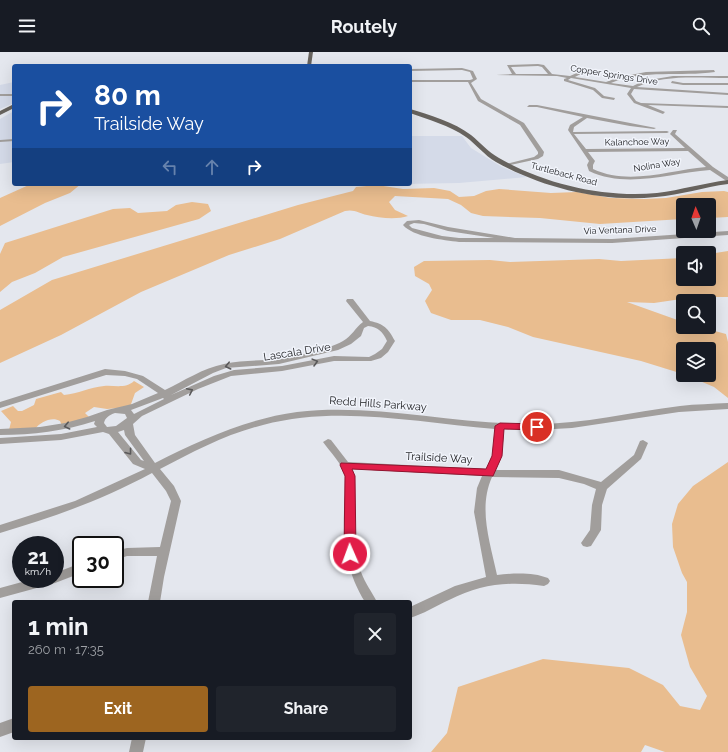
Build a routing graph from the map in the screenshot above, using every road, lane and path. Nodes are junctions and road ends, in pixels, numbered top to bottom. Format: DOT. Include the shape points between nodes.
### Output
graph roads {
  1 [pos="311,52"];
  2 [pos="309,64"];
  3 [pos="587,69"];
  4 [pos="412,70"];
  5 [pos="714,71"];
  6 [pos="651,72"];
  7 [pos="550,74"];
  8 [pos="498,75"];
  9 [pos="515,75"];
  10 [pos="572,77"];
  11 [pos="665,78"];
  12 [pos="728,78"];
  13 [pos="412,81"];
  14 [pos="469,81"];
  15 [pos="606,83"];
  16 [pos="728,84"];
  17 [pos="632,87"];
  18 [pos="728,94"];
  19 [pos="0,95"];
  20 [pos="12,95"];
  21 [pos="614,99"];
  22 [pos="639,104"];
  23 [pos="529,106"];
  24 [pos="12,107"];
  25 [pos="728,107"];
  26 [pos="412,112"];
  27 [pos="0,113"];
  28 [pos="663,113"];
  29 [pos="585,117"];
  30 [pos="654,128"];
  31 [pos="674,131"];
  32 [pos="667,132"];
  33 [pos="571,133"];
  34 [pos="12,140"];
  35 [pos="0,141"];
  36 [pos="690,149"];
  37 [pos="584,151"];
  38 [pos="508,165"];
  39 [pos="711,168"];
  40 [pos="728,181"];
  41 [pos="728,233"];
  42 [pos="512,239"];
  43 [pos="350,302"];
  44 [pos="367,323"];
  45 [pos="168,397"];
  46 [pos="0,405"];
  47 [pos="728,406"];
  48 [pos="120,410"];
  49 [pos="105,414"];
  50 [pos="129,423"];
  51 [pos="500,426"];
  52 [pos="108,429"];
  53 [pos="0,432"];
  54 [pos="0,441"];
  55 [pos="328,442"];
  56 [pos="643,443"];
  57 [pos="345,465"];
  58 [pos="153,468"];
  59 [pos="490,473"];
  60 [pos="602,487"];
  61 [pos="0,529"];
  62 [pos="587,543"];
  63 [pos="165,551"];
  64 [pos="124,553"];
  65 [pos="492,579"];
  66 [pos="544,581"];
  67 [pos="18,588"];
  68 [pos="0,593"];
  69 [pos="154,600"];
  70 [pos="370,600"];
  71 [pos="412,612"];
  72 [pos="12,726"];
  73 [pos="0,730"];
  74 [pos="139,740"];
  75 [pos="136,752"];
  1 -- 2 [label="main road"];
  3 -- 10 [label="street"];
  4 -- 14 [label="street" via="468,70 475,79"];
  5 -- 6 [label="street"];
  6 -- 11 [label="street"];
  6 -- 15 [label="street" via="626,76"];
  7 -- 9 [label="street, Copper Springs Drive"];
  7 -- 9 [label="street" via="543,66 508,66"];
  7 -- 10 [label="street, Copper Springs Drive"];
  8 -- 9 [label="street, Copper Springs Drive"];
  10 -- 15 [label="street, Copper Springs Drive"];
  10 -- 21 [label="street" via="565,80 594,89 603,97"];
  11 -- 12 [label="street"];
  11 -- 16 [label="street" via="683,84"];
  11 -- 17 [label="street" via="642,82"];
  13 -- 14 [label="street"];
  14 -- 38 [label="street" via="479,100 522,124 541,152 536,158"];
  15 -- 17 [label="street, Copper Springs Drive"];
  17 -- 18 [label="street, Copper Springs Drive"];
  17 -- 22 [label="street" via="628,94"];
  19 -- 20 [label="street"];
  22 -- 25 [label="street"];
  22 -- 28 [label="street"];
  23 -- 29 [label="street"];
  24 -- 27 [label="main road"];
  26 -- 38 [label="main road, Turtleback Road" via="464,133 496,160"];
  29 -- 30 [label="street"];
  29 -- 33 [label="street" via="572,126"];
  30 -- 31 [label="street" via="662,126"];
  30 -- 32 [label="street"];
  31 -- 32 [label="street"];
  31 -- 36 [label="street" via="672,134"];
  32 -- 33 [label="street"];
  33 -- 37 [label="street"];
  34 -- 35 [label="street"];
  36 -- 37 [label="street, Kalanchoe Way"];
  36 -- 39 [label="street"];
  37 -- 39 [label="street, Nolina Way" via="592,160 591,170 607,178 627,179"];
  38 -- 40 [label="main road, Turtleback Road" via="567,186 614,195 657,195"];
  39 -- 40 [label="street"];
  41 -- 42 [label="street, Via Ventana Drive" via="612,241"];
  42 -- 42 [label="street, Via Ventana Drive" via="446,228 426,221 417,220 406,225 410,229 441,238"];
  43 -- 44 [label="street, Lascala Drive"];
  44 -- 45 [label="street, Lascala Drive, one-way" via="348,342 335,348 279,361 226,366 210,371"];
  45 -- 44 [label="street, Lascala Drive, one-way" via="228,374 247,370 276,370 337,358 374,359 384,354 391,341 387,332 379,325"];
  45 -- 46 [label="street" via="141,376 105,372"];
  45 -- 48 [label="street, Lascala Drive"];
  45 -- 50 [label="street, Lascala Drive"];
  47 -- 51 [label="street, Redd Hills Parkway" via="681,409 594,422 537,427"];
  48 -- 49 [label="street, Lascala Drive"];
  48 -- 50 [label="street" via="128,412 132,418"];
  49 -- 52 [label="street" via="99,424"];
  49 -- 53 [label="street, one-way" via="62,428"];
  50 -- 52 [label="street, Lascala Drive" via="120,428"];
  50 -- 58 [label="street" via="130,435"];
  51 -- 58 [label="street, Redd Hills Parkway" via="369,413 318,412 262,422 198,445"];
  51 -- 59 [label="street" via="497,456"];
  52 -- 54 [label="street" via="61,437"];
  52 -- 58 [label="street, one-way" via="136,462"];
  55 -- 57 [label="street"];
  56 -- 60 [label="street" via="638,457"];
  57 -- 59 [label="street, Trailside Way"];
  57 -- 70 [label="street" via="350,476 350,554 360,587"];
  58 -- 61 [label="street, Redd Hills Parkway" via="90,499"];
  58 -- 63 [label="street" via="176,501"];
  59 -- 60 [label="street, Trailside Way" via="560,474"];
  59 -- 65 [label="street" via="482,488 478,512"];
  60 -- 62 [label="street" via="597,505 595,530"];
  63 -- 64 [label="street"];
  63 -- 69 [label="street"];
  65 -- 66 [label="street" via="521,577"];
  65 -- 71 [label="street" via="464,587"];
  67 -- 68 [label="street"];
  72 -- 73 [label="street"];
  74 -- 75 [label="street"];
}
